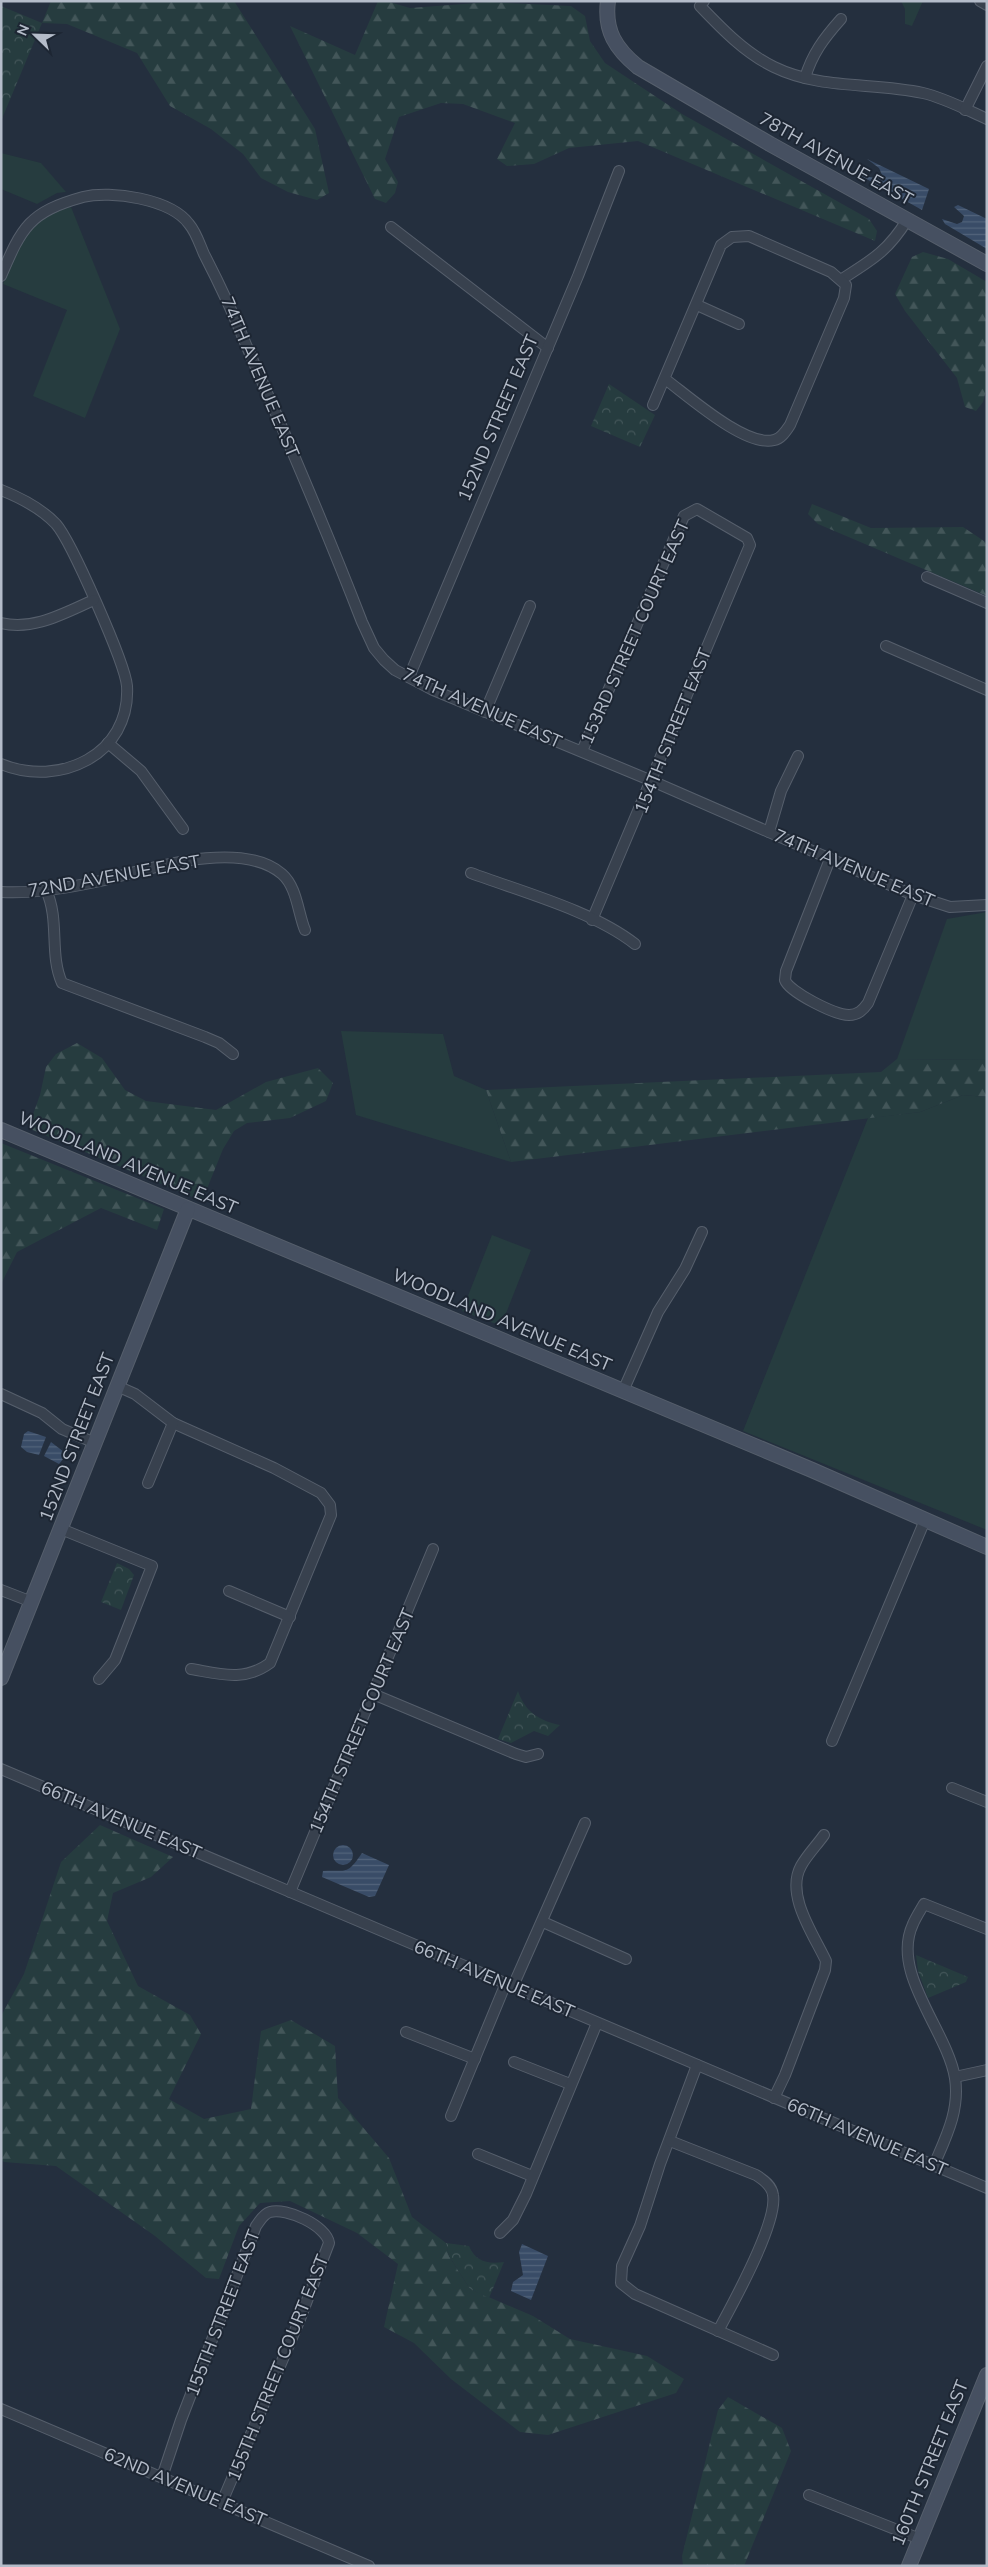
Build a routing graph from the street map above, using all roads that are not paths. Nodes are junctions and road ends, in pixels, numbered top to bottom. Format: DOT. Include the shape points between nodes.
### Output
graph roads {
  1 [pos="608,1"];
  2 [pos="980,1"];
  3 [pos="702,4"];
  4 [pos="987,4"];
  5 [pos="841,19"];
  6 [pos="987,66"];
  7 [pos="805,78"];
  8 [pos="965,110"];
  9 [pos="987,119"];
  10 [pos="619,171"];
  11 [pos="907,220"];
  12 [pos="391,227"];
  13 [pos="987,264"];
  14 [pos="1,276"];
  15 [pos="842,279"];
  16 [pos="697,305"];
  17 [pos="739,324"];
  18 [pos="548,348"];
  19 [pos="665,379"];
  20 [pos="653,405"];
  21 [pos="1,490"];
  22 [pos="750,542"];
  23 [pos="927,577"];
  24 [pos="94,600"];
  25 [pos="987,603"];
  26 [pos="530,606"];
  27 [pos="1,623"];
  28 [pos="886,646"];
  29 [pos="409,677"];
  30 [pos="987,690"];
  31 [pos="485,712"];
  32 [pos="108,743"];
  33 [pos="582,752"];
  34 [pos="798,756"];
  35 [pos="1,764"];
  36 [pos="652,781"];
  37 [pos="183,829"];
  38 [pos="769,832"];
  39 [pos="830,858"];
  40 [pos="471,873"];
  41 [pos="1,892"];
  42 [pos="47,893"];
  43 [pos="913,895"];
  44 [pos="987,905"];
  45 [pos="592,920"];
  46 [pos="305,930"];
  47 [pos="635,944"];
  48 [pos="232,1054"];
  49 [pos="1,1130"];
  50 [pos="188,1209"];
  51 [pos="702,1232"];
  52 [pos="117,1386"];
  53 [pos="623,1391"];
  54 [pos="1,1394"];
  55 [pos="173,1423"];
  56 [pos="95,1443"];
  57 [pos="148,1483"];
  58 [pos="925,1520"];
  59 [pos="61,1529"];
  60 [pos="987,1547"];
  61 [pos="433,1549"];
  62 [pos="1,1590"];
  63 [pos="229,1591"];
  64 [pos="32,1602"];
  65 [pos="290,1617"];
  66 [pos="191,1669"];
  67 [pos="1,1678"];
  68 [pos="98,1679"];
  69 [pos="373,1694"];
  70 [pos="832,1741"];
  71 [pos="538,1754"];
  72 [pos="1,1769"];
  73 [pos="952,1788"];
  74 [pos="987,1802"];
  75 [pos="585,1823"];
  76 [pos="824,1835"];
  77 [pos="290,1892"];
  78 [pos="543,1922"];
  79 [pos="987,1929"];
  80 [pos="626,1959"];
  81 [pos="509,1985"];
  82 [pos="597,2023"];
  83 [pos="406,2032"];
  84 [pos="474,2059"];
  85 [pos="514,2062"];
  86 [pos="698,2065"];
  87 [pos="987,2070"];
  88 [pos="955,2077"];
  89 [pos="570,2084"];
  90 [pos="774,2098"];
  91 [pos="451,2116"];
  92 [pos="670,2141"];
  93 [pos="478,2154"];
  94 [pos="934,2165"];
  95 [pos="532,2176"];
  96 [pos="987,2188"];
  97 [pos="326,2233"];
  98 [pos="500,2233"];
  99 [pos="718,2331"];
  100 [pos="774,2355"];
  101 [pos="987,2375"];
  102 [pos="1,2409"];
  103 [pos="162,2477"];
  104 [pos="809,2495"];
  105 [pos="222,2502"];
  106 [pos="920,2539"];
  107 [pos="369,2566"];
  108 [pos="909,2566"];
  1 -- 11 [label="street, 78TH AVENUE EAST" via="608,28 618,48 638,67"];
  2 -- 4 [label="street"];
  3 -- 7 [label="street" via="751,54 774,67"];
  5 -- 7 [label="street" via="821,43"];
  6 -- 8 [label="street"];
  7 -- 8 [label="street" via="824,83 922,93"];
  8 -- 9 [label="street"];
  10 -- 18 [label="street, 152ND STREET EAST"];
  11 -- 13 [label="street, 78TH AVENUE EAST"];
  11 -- 15 [label="street" via="882,254"];
  12 -- 18 [label="street"];
  14 -- 29 [label="street, 74TH AVENUE EAST" via="25,227 47,210 65,202 98,195 145,199 189,223 225,295 374,648 395,670"];
  15 -- 16 [label="street" via="749,236 732,238 721,245"];
  15 -- 19 [label="street" via="846,285 844,298 790,425 780,438 767,441 742,433"];
  16 -- 17 [label="street"];
  16 -- 19 [label="street"];
  18 -- 29 [label="street, 152ND STREET EAST"];
  19 -- 20 [label="street"];
  21 -- 24 [label="street" via="29,503 55,524 70,544"];
  22 -- 33 [label="street, 153RD STREET COURT EAST" via="697,509 681,521"];
  22 -- 36 [label="street, 154TH STREET EAST"];
  23 -- 25 [label="street"];
  24 -- 27 [label="street" via="34,624"];
  24 -- 32 [label="street" via="127,684 126,706"];
  26 -- 31 [label="street"];
  28 -- 30 [label="street"];
  29 -- 31 [label="street, 74TH AVENUE EAST"];
  31 -- 33 [label="street, 74TH AVENUE EAST"];
  32 -- 35 [label="street" via="68,770 27,773"];
  32 -- 37 [label="street" via="141,771"];
  33 -- 36 [label="street, 74TH AVENUE EAST"];
  34 -- 38 [label="street" via="781,791"];
  36 -- 38 [label="street, 74TH AVENUE EAST"];
  36 -- 45 [label="street, 154TH STREET EAST"];
  38 -- 39 [label="street, 74TH AVENUE EAST"];
  39 -- 43 [label="street, 74TH AVENUE EAST"];
  39 -- 43 [label="street" via="785,977 786,984 795,992 847,1016 857,1014 868,1003"];
  40 -- 45 [label="street"];
  41 -- 42 [label="street, 72ND AVENUE EAST"];
  42 -- 46 [label="street, 72ND AVENUE EAST" via="184,860 224,858 248,861 271,867 282,875 291,889"];
  42 -- 48 [label="street" via="54,913 56,966 62,984 205,1037"];
  43 -- 44 [label="street, 74TH AVENUE EAST" via="950,907"];
  45 -- 47 [label="street"];
  49 -- 50 [label="street, WOODLAND AVENUE EAST"];
  50 -- 52 [label="street, 152ND STREET EAST"];
  50 -- 53 [label="street, WOODLAND AVENUE EAST"];
  51 -- 53 [label="street" via="685,1269 658,1312"];
  52 -- 55 [label="street" via="135,1394"];
  52 -- 56 [label="street, 152ND STREET EAST"];
  53 -- 58 [label="street, WOODLAND AVENUE EAST"];
  54 -- 56 [label="street" via="42,1413 70,1434"];
  55 -- 57 [label="street"];
  55 -- 65 [label="street" via="274,1468 328,1499 331,1515"];
  56 -- 59 [label="street, 152ND STREET EAST"];
  58 -- 60 [label="street, WOODLAND AVENUE EAST"];
  58 -- 70 [label="street"];
  59 -- 64 [label="street, 152ND STREET EAST"];
  59 -- 68 [label="street" via="152,1566 115,1660"];
  61 -- 69 [label="street, 154TH STREET COURT EAST"];
  62 -- 64 [label="street"];
  63 -- 65 [label="street"];
  64 -- 67 [label="street, 152ND STREET EAST"];
  65 -- 66 [label="street" via="270,1663 262,1669 252,1674 237,1675"];
  69 -- 71 [label="street" via="516,1754 526,1757"];
  69 -- 77 [label="street, 154TH STREET COURT EAST"];
  72 -- 77 [label="street, 66TH AVENUE EAST"];
  73 -- 74 [label="street"];
  75 -- 78 [label="street"];
  76 -- 90 [label="street" via="800,1867 796,1892 826,1961 825,1970 786,2075"];
  77 -- 81 [label="street, 66TH AVENUE EAST"];
  78 -- 80 [label="street"];
  78 -- 81 [label="street"];
  79 -- 88 [label="street" via="924,1904 912,1925 908,1943 913,1980"];
  81 -- 82 [label="street, 66TH AVENUE EAST"];
  81 -- 84 [label="street"];
  82 -- 86 [label="street, 66TH AVENUE EAST"];
  82 -- 89 [label="street"];
  83 -- 84 [label="street"];
  84 -- 91 [label="street"];
  85 -- 89 [label="street"];
  86 -- 90 [label="street, 66TH AVENUE EAST"];
  86 -- 92 [label="street"];
  87 -- 88 [label="street"];
  88 -- 94 [label="street" via="953,2119"];
  89 -- 95 [label="street"];
  90 -- 94 [label="street, 66TH AVENUE EAST"];
  92 -- 99 [label="street" via="622,2266 621,2282 635,2294"];
  92 -- 99 [label="street" via="756,2175 768,2185 773,2195 771,2214 755,2259"];
  93 -- 95 [label="street"];
  94 -- 96 [label="street, 66TH AVENUE EAST"];
  95 -- 98 [label="street" via="513,2220"];
  97 -- 103 [label="street, 155TH STREET EAST" via="284,2212 267,2213 256,2226"];
  97 -- 105 [label="street, 155TH STREET COURT EAST" via="329,2243 322,2264"];
  99 -- 100 [label="street"];
  101 -- 106 [label="street, 160TH STREET EAST"];
  102 -- 103 [label="street, 62ND AVENUE EAST"];
  103 -- 105 [label="street, 62ND AVENUE EAST"];
  104 -- 106 [label="street"];
  105 -- 107 [label="street, 62ND AVENUE EAST"];
  106 -- 108 [label="street, 160TH STREET EAST"];
}
